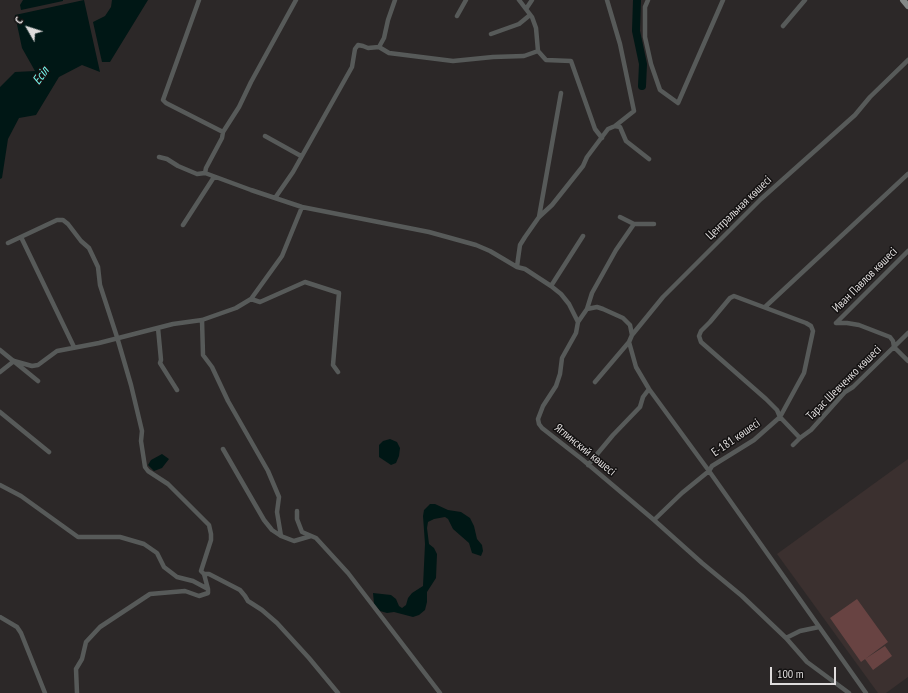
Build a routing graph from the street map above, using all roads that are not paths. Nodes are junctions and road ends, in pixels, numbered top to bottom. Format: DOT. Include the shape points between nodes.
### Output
graph roads {
  1 [pos="199,0"];
  2 [pos="296,0"];
  3 [pos="395,0"];
  4 [pos="466,0"];
  5 [pos="519,0"];
  6 [pos="532,0"];
  7 [pos="607,0"];
  8 [pos="648,0"];
  9 [pos="723,0"];
  10 [pos="805,0"];
  11 [pos="903,0"];
  12 [pos="908,6"];
  13 [pos="526,9"];
  14 [pos="530,15"];
  15 [pos="458,16"];
  16 [pos="783,26"];
  17 [pos="491,34"];
  18 [pos="379,47"];
  19 [pos="538,51"];
  20 [pos="908,60"];
  21 [pos="560,93"];
  22 [pos="615,126"];
  23 [pos="223,132"];
  24 [pos="265,136"];
  25 [pos="602,138"];
  26 [pos="301,156"];
  27 [pos="159,157"];
  28 [pos="649,159"];
  29 [pos="205,173"];
  30 [pos="908,174"];
  31 [pos="214,177"];
  32 [pos="275,198"];
  33 [pos="302,207"];
  34 [pos="539,217"];
  35 [pos="620,217"];
  36 [pos="634,224"];
  37 [pos="654,224"];
  38 [pos="183,225"];
  39 [pos="583,236"];
  40 [pos="21,237"];
  41 [pos="8,243"];
  42 [pos="908,251"];
  43 [pos="517,267"];
  44 [pos="551,286"];
  45 [pos="251,299"];
  46 [pos="765,307"];
  47 [pos="587,309"];
  48 [pos="202,320"];
  49 [pos="578,322"];
  50 [pos="158,328"];
  51 [pos="908,333"];
  52 [pos="632,335"];
  53 [pos="118,337"];
  54 [pos="630,342"];
  55 [pos="74,347"];
  56 [pos="894,347"];
  57 [pos="0,350"];
  58 [pos="14,361"];
  59 [pos="908,361"];
  60 [pos="0,372"];
  61 [pos="338,372"];
  62 [pos="38,381"];
  63 [pos="595,382"];
  64 [pos="649,389"];
  65 [pos="177,390"];
  66 [pos="0,412"];
  67 [pos="780,417"];
  68 [pos="800,438"];
  69 [pos="793,446"];
  70 [pos="223,449"];
  71 [pos="49,452"];
  72 [pos="588,465"];
  73 [pos="709,471"];
  74 [pos="0,485"];
  75 [pos="297,511"];
  76 [pos="654,520"];
  77 [pos="281,536"];
  78 [pos="311,536"];
  79 [pos="204,574"];
  80 [pos="208,589"];
  81 [pos="0,617"];
  82 [pos="819,627"];
  83 [pos="786,638"];
  84 [pos="45,693"];
  85 [pos="76,693"];
  86 [pos="338,693"];
  87 [pos="440,693"];
  88 [pos="849,693"];
  89 [pos="866,693"];
  1 -- 23 [label="street" via="163,100"];
  2 -- 23 [label="street"];
  3 -- 18 [label="street"];
  4 -- 15 [label="street"];
  5 -- 13 [label="street"];
  6 -- 13 [label="street"];
  7 -- 22 [label="street" via="620,44 634,110"];
  8 -- 9 [label="street" via="644,22 651,64 660,90 678,103"];
  10 -- 16 [label="street"];
  11 -- 12 [label="main road"];
  13 -- 14 [label="street"];
  14 -- 17 [label="street" via="519,24"];
  14 -- 19 [label="street" via="536,28"];
  18 -- 19 [label="street" via="389,53 453,61 493,56 524,56"];
  18 -- 26 [label="street" via="368,48 358,45 355,49 352,67"];
  19 -- 25 [label="street" via="546,60 571,61 595,129"];
  20 -- 52 [label="street, Центральная көшесі" via="855,115 761,199 668,292"];
  21 -- 34 [label="street"];
  22 -- 25 [label="street" via="608,129"];
  22 -- 28 [label="street" via="620,127 626,141"];
  23 -- 29 [label="street"];
  24 -- 26 [label="street"];
  25 -- 34 [label="street" via="586,157 575,177"];
  26 -- 32 [label="street"];
  27 -- 29 [label="street" via="197,174"];
  29 -- 31 [label="street"];
  30 -- 46 [label="street"];
  31 -- 32 [label="street"];
  31 -- 38 [label="street"];
  32 -- 33 [label="street"];
  33 -- 43 [label="street" via="429,232 476,245"];
  33 -- 45 [label="street" via="282,256"];
  34 -- 43 [label="street" via="520,245"];
  35 -- 36 [label="street"];
  36 -- 37 [label="street"];
  36 -- 47 [label="street" via="592,293"];
  39 -- 44 [label="street"];
  40 -- 41 [label="street"];
  40 -- 53 [label="street" via="57,220 64,220 68,224 74,234 89,248 98,267 100,285"];
  40 -- 55 [label="street"];
  42 -- 56 [label="street, Иван Павлов көшесі" via="836,323 859,325 890,337"];
  43 -- 44 [label="street" via="525,269"];
  44 -- 49 [label="street" via="569,304"];
  45 -- 48 [label="street" via="236,308"];
  45 -- 61 [label="street" via="260,302 306,282 340,292 333,365"];
  46 -- 67 [label="street, Е-181 көшесі" via="806,323 812,326 813,331 804,373"];
  46 -- 67 [label="street" via="734,296 699,336 701,342 777,410"];
  47 -- 49 [label="street"];
  47 -- 52 [label="street" via="603,308 623,318 630,325"];
  48 -- 50 [label="street"];
  48 -- 77 [label="street" via="203,355 268,471 279,497 277,512"];
  49 -- 72 [label="street, Яглинский көшесі" via="576,333 562,358 556,386 542,406 538,419 542,428"];
  50 -- 53 [label="street"];
  50 -- 65 [label="street" via="160,363"];
  51 -- 56 [label="street, Тарас Шевченко көшесі"];
  52 -- 54 [label="street, Центральная көшесі"];
  53 -- 55 [label="street"];
  53 -- 79 [label="street" via="142,431 145,466 148,471 168,484 209,525 211,540 201,571"];
  54 -- 63 [label="street, Центральная көшесі"];
  54 -- 64 [label="street" via="636,367"];
  55 -- 58 [label="street" via="57,351 32,366"];
  56 -- 59 [label="street"];
  56 -- 68 [label="street, Тарас Шевченко көшесі"];
  57 -- 58 [label="street"];
  58 -- 60 [label="street"];
  58 -- 62 [label="street"];
  64 -- 72 [label="street" via="640,407"];
  64 -- 73 [label="street"];
  66 -- 71 [label="street"];
  67 -- 68 [label="street"];
  67 -- 73 [label="street, Е-181 көшесі" via="754,440 722,459"];
  68 -- 69 [label="street, Тарас Шевченко көшесі"];
  70 -- 77 [label="street" via="264,520"];
  72 -- 76 [label="street, Яглинский көшесі"];
  73 -- 76 [label="street, Е-181 көшесі"];
  73 -- 82 [label="street"];
  74 -- 80 [label="street" via="22,496 78,537 120,537 144,544 157,553 164,566 177,577 193,581"];
  75 -- 78 [label="street" via="302,532"];
  76 -- 83 [label="street, Яглинский көшесі"];
  77 -- 78 [label="street" via="294,541"];
  78 -- 87 [label="street" via="316,538 348,573"];
  79 -- 80 [label="street"];
  79 -- 86 [label="street" via="209,574 240,590 248,601 277,623"];
  80 -- 85 [label="street" via="208,592 199,596 185,591 150,594 100,627 86,642 82,659 76,669"];
  81 -- 84 [label="street" via="17,627 21,633"];
  82 -- 83 [label="street" via="800,631"];
  82 -- 89 [label="street"];
  83 -- 88 [label="street, Яглинский көшесі" via="807,662"];
}
